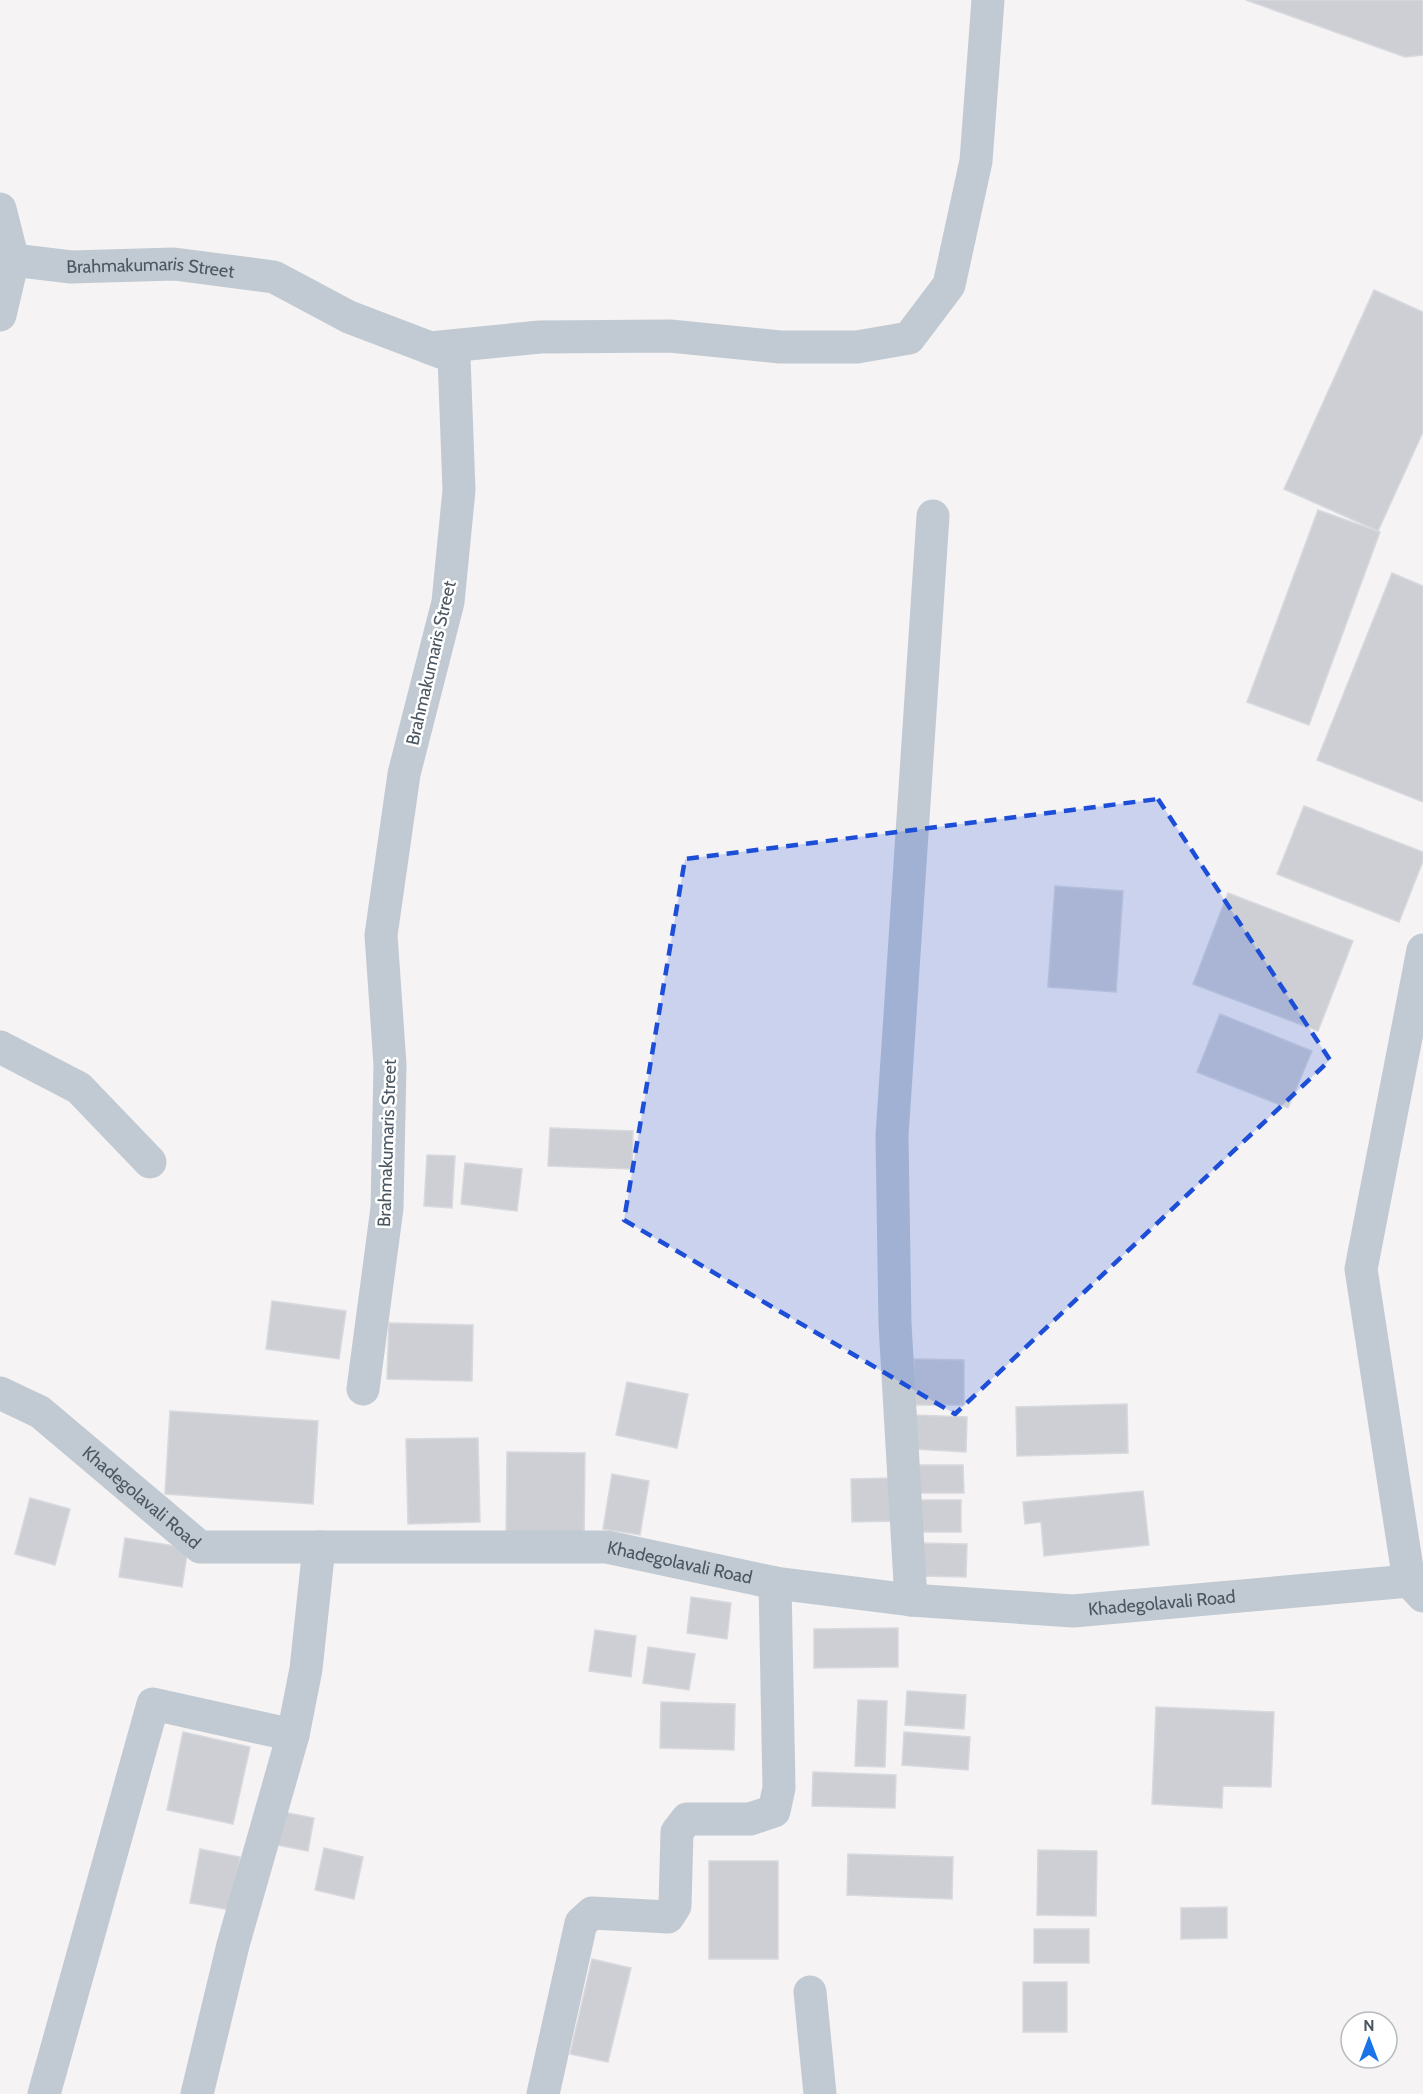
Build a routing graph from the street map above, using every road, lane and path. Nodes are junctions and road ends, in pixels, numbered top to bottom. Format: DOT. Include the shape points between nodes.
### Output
graph roads {
  1 [pos="988,0"];
  2 [pos="0,209"];
  3 [pos="13,260"];
  4 [pos="0,315"];
  5 [pos="430,348"];
  6 [pos="933,516"];
  7 [pos="1423,950"];
  8 [pos="0,1047"];
  9 [pos="150,1162"];
  10 [pos="363,1389"];
  11 [pos="0,1393"];
  12 [pos="319,1547"];
  13 [pos="775,1583"];
  14 [pos="1416,1589"];
  15 [pos="911,1600"];
  16 [pos="292,1735"];
  17 [pos="810,1992"];
  18 [pos="44,2094"];
  19 [pos="197,2094"];
  20 [pos="543,2094"];
  21 [pos="820,2094"];
  1 -- 5 [label="street" via="975,161 949,285 909,338 857,347 780,347 670,336 540,338"];
  2 -- 3 [label="street"];
  3 -- 4 [label="street"];
  3 -- 5 [label="street, Brahmakumaris Street" via="71,267 174,264 274,277 349,317"];
  5 -- 10 [label="street, Brahmakumaris Street" via="454,357 459,490 448,602 405,774 381,934 390,1065 387,1209"];
  6 -- 15 [label="street" via="892,1136 895,1324"];
  7 -- 14 [label="street" via="1361,1269"];
  8 -- 9 [label="street" via="78,1088"];
  11 -- 12 [label="street, Khadegolavali Road" via="40,1412 200,1547"];
  12 -- 13 [label="street, Khadegolavali Road" via="607,1547"];
  12 -- 16 [label="street" via="306,1669"];
  13 -- 15 [label="street, Khadegolavali Road"];
  13 -- 20 [label="street" via="779,1788 774,1811 750,1819 687,1819 677,1833 675,1906 668,1917 592,1913 581,1923"];
  14 -- 15 [label="street, Khadegolavali Road" via="1073,1611"];
  16 -- 18 [label="street" via="153,1704"];
  16 -- 19 [label="street" via="233,1945"];
  17 -- 21 [label="street"];
}
